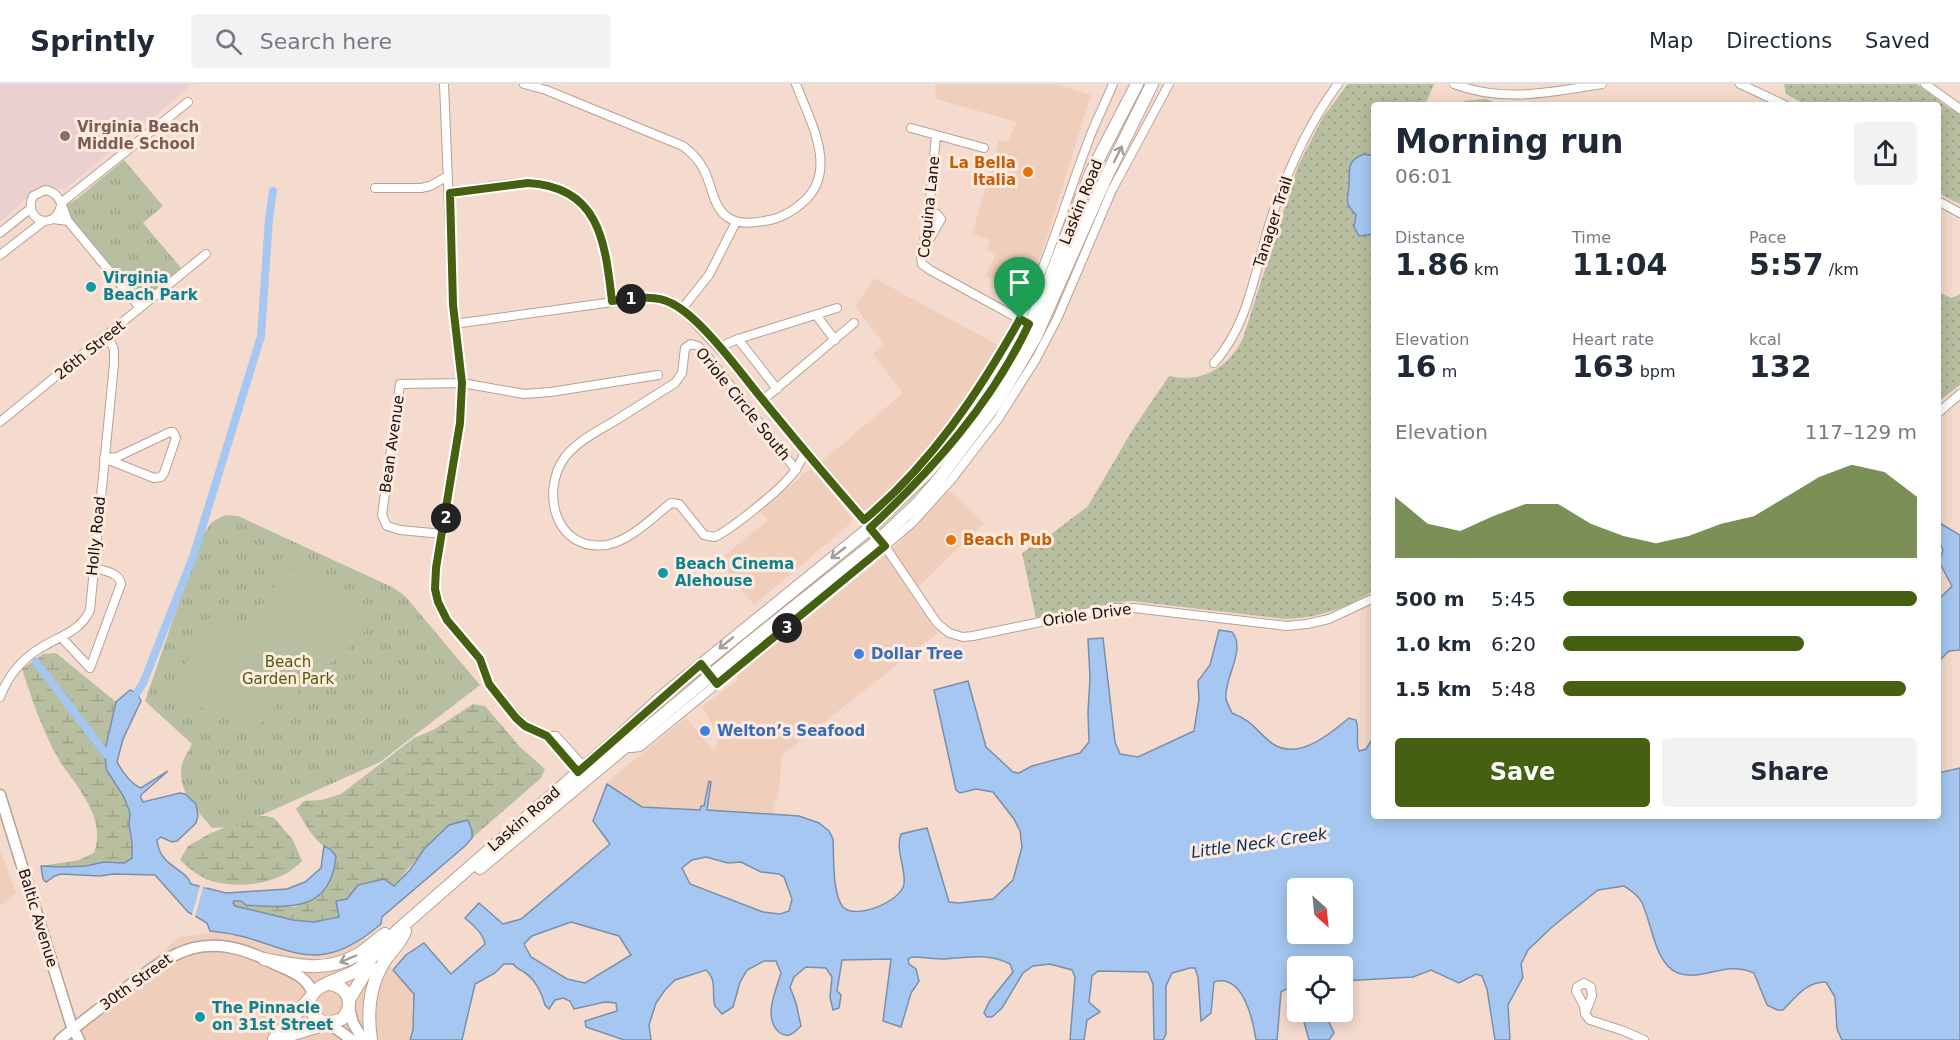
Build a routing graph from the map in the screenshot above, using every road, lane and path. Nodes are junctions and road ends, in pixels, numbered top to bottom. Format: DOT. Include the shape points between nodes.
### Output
graph roads {
  1 [pos="444,84"];
  2 [pos="524,84"];
  3 [pos="796,84"];
  4 [pos="1113,84"];
  5 [pos="1152,84"];
  6 [pos="1169,84"];
  7 [pos="1338,84"];
  8 [pos="1454,84"];
  9 [pos="1602,84"];
  10 [pos="1740,84"];
  11 [pos="1925,84"];
  12 [pos="1135,85"];
  13 [pos="188,102"];
  14 [pos="1779,102"];
  15 [pos="1960,109"];
  16 [pos="911,128"];
  17 [pos="1092,132"];
  18 [pos="936,135"];
  19 [pos="1108,137"];
  20 [pos="984,148"];
  21 [pos="448,176"];
  22 [pos="375,188"];
  23 [pos="78,192"];
  24 [pos="55,193"];
  25 [pos="450,193"];
  26 [pos="1941,203"];
  27 [pos="61,204"];
  28 [pos="31,208"];
  29 [pos="929,213"];
  30 [pos="1960,213"];
  31 [pos="53,219"];
  32 [pos="44,221"];
  33 [pos="68,221"];
  34 [pos="736,222"];
  35 [pos="0,233"];
  36 [pos="206,254"];
  37 [pos="921,254"];
  38 [pos="0,255"];
  39 [pos="612,301"];
  40 [pos="140,308"];
  41 [pos="837,308"];
  42 [pos="682,309"];
  43 [pos="816,315"];
  44 [pos="855,323"];
  45 [pos="454,324"];
  46 [pos="1034,329"];
  47 [pos="108,335"];
  48 [pos="738,339"];
  49 [pos="835,340"];
  50 [pos="719,347"];
  51 [pos="1214,363"];
  52 [pos="658,375"];
  53 [pos="462,383"];
  54 [pos="777,389"];
  55 [pos="1960,394"];
  56 [pos="763,400"];
  57 [pos="1941,410"];
  58 [pos="0,422"];
  59 [pos="805,451"];
  60 [pos="104,458"];
  61 [pos="796,470"];
  62 [pos="867,524"];
  63 [pos="443,534"];
  64 [pos="882,543"];
  65 [pos="93,568"];
  66 [pos="1371,600"];
  67 [pos="61,637"];
  68 [pos="701,664"];
  69 [pos="714,680"];
  70 [pos="0,697"];
  71 [pos="581,770"];
  72 [pos="0,795"];
  73 [pos="402,931"];
  74 [pos="264,959"];
  75 [pos="330,984"];
  76 [pos="312,995"];
  77 [pos="349,1004"];
  78 [pos="1585,1014"];
  79 [pos="329,1024"];
  80 [pos="73,1029"];
  81 [pos="60,1040"];
  82 [pos="79,1040"];
  83 [pos="273,1040"];
  84 [pos="352,1040"];
  85 [pos="363,1040"];
  86 [pos="371,1040"];
  87 [pos="1644,1040"];
  1 -- 21 [label="street"];
  2 -- 34 [label="street" via="556,93 682,146 705,170 719,208"];
  3 -- 34 [label="street" via="820,153 817,186 809,198 777,218"];
  4 -- 17 [label="street, Laskin Road"];
  46 -- 5 [label="main road, Laskin Road, one-way"];
  6 -- 46 [label="street, Laskin Road"];
  7 -- 51 [label="street, Tanager Trail" via="1294,160 1271,220 1241,321"];
  8 -- 9 [label="street" via="1508,95"];
  10 -- 14 [label="street"];
  11 -- 15 [label="street"];
  12 -- 19 [label="main road, Laskin Road"];
  13 -- 23 [label="street"];
  16 -- 18 [label="street"];
  17 -- 19 [label="street"];
  17 -- 46 [label="street, Laskin Road" via="1066,207"];
  18 -- 20 [label="street"];
  18 -- 29 [label="street, Coquina Lane"];
  19 -- 46 [label="main road, Laskin Road" via="1043,296"];
  21 -- 22 [label="street" via="421,188"];
  21 -- 25 [label="street"];
  23 -- 24 [label="street" via="63,196"];
  23 -- 27 [label="street"];
  24 -- 27 [label="street"];
  24 -- 28 [label="street" via="38,192"];
  25 -- 39 [label="street" via="528,183 561,188 579,202 599,228"];
  25 -- 45 [label="street"];
  26 -- 30 [label="street"];
  27 -- 31 [label="street"];
  27 -- 33 [label="street"];
  28 -- 32 [label="street" via="34,216"];
  28 -- 35 [label="street"];
  29 -- 37 [label="street, Coquina Lane"];
  29 -- 37 [label="street" via="941,219"];
  31 -- 32 [label="street"];
  31 -- 33 [label="street"];
  32 -- 38 [label="street"];
  33 -- 40 [label="street"];
  34 -- 42 [label="street" via="710,275"];
  36 -- 40 [label="street, 26th Street"];
  37 -- 46 [label="street, Coquina Lane" via="925,268"];
  39 -- 42 [label="street" via="650,297"];
  39 -- 45 [label="street"];
  40 -- 47 [label="street, 26th Street"];
  41 -- 43 [label="street"];
  42 -- 50 [label="street, Oriole Drive"];
  43 -- 48 [label="street"];
  43 -- 49 [label="street"];
  44 -- 49 [label="street"];
  45 -- 53 [label="street"];
  46 -- 62 [label="main road, Laskin Road" via="971,421 928,472"];
  46 -- 64 [label="main road, Laskin Road" via="998,400 965,447"];
  47 -- 58 [label="street, 26th Street"];
  47 -- 60 [label="street, Holly Road" via="114,364"];
  48 -- 50 [label="street"];
  48 -- 54 [label="street"];
  49 -- 54 [label="street"];
  50 -- 56 [label="street, Oriole Drive"];
  52 -- 53 [label="street, Bean Avenue" via="524,394"];
  53 -- 63 [label="street" via="460,423"];
  53 -- 63 [label="street, Bean Avenue" via="400,384 382,515 387,526"];
  54 -- 56 [label="street"];
  55 -- 57 [label="street"];
  56 -- 59 [label="street, Oriole Drive"];
  59 -- 61 [label="street, Oriole Circle South"];
  59 -- 62 [label="street, Oriole Drive"];
  60 -- 60 [label="street" via="157,478 164,473 176,435 170,432 117,457"];
  60 -- 65 [label="street, Holly Road"];
  61 -- 61 [label="street, Oriole Circle South" via="704,352 691,344 685,348 682,373 675,383 585,439 567,456 554,484 555,509 567,533 588,544 605,545 622,539 675,502 705,535 714,537"];
  62 -- 64 [label="street, Oriole Drive"];
  62 -- 68 [label="main road, Laskin Road, one-way"];
  63 -- 71 [label="street" via="435,589 442,611 480,659 489,684 516,718 547,736"];
  64 -- 66 [label="street, Oriole Drive" via="936,623 963,637 1113,608 1271,625 1307,624 1329,620"];
  64 -- 69 [label="main road, Laskin Road"];
  65 -- 67 [label="street, Holly Road" via="87,617"];
  65 -- 67 [label="street" via="116,575 121,585 90,668"];
  67 -- 70 [label="street, Holly Road" via="18,666"];
  68 -- 69 [label="main road"];
  68 -- 71 [label="main road, Laskin Road"];
  69 -- 73 [label="main road, Laskin Road" via="626,746"];
  71 -- 73 [label="main road, Laskin Road"];
  72 -- 80 [label="street, Baltic Avenue"];
  73 -- 74 [label="main road, one-way" via="384,935 335,964 300,967"];
  73 -- 75 [label="main road, Laskin Road" via="360,968"];
  73 -- 77 [label="main road, Laskin Road" via="370,964"];
  73 -- 86 [label="main road" via="402,941 384,963 373,988"];
  74 -- 76 [label="street, 30th Street" via="304,978"];
  74 -- 80 [label="street, 30th Street" via="216,945 175,953"];
  75 -- 76 [label="main road"];
  75 -- 77 [label="main road" via="342,988"];
  76 -- 79 [label="main road" via="313,1014"];
  76 -- 83 [label="main road"];
  77 -- 79 [label="main road" via="342,1019"];
  77 -- 85 [label="street" via="353,1023"];
  78 -- 87 [label="street" via="1590,1020"];
  79 -- 83 [label="main road"];
  79 -- 84 [label="street"];
  80 -- 81 [label="street, 30th Street"];
  80 -- 82 [label="street, Baltic Avenue"];
}
